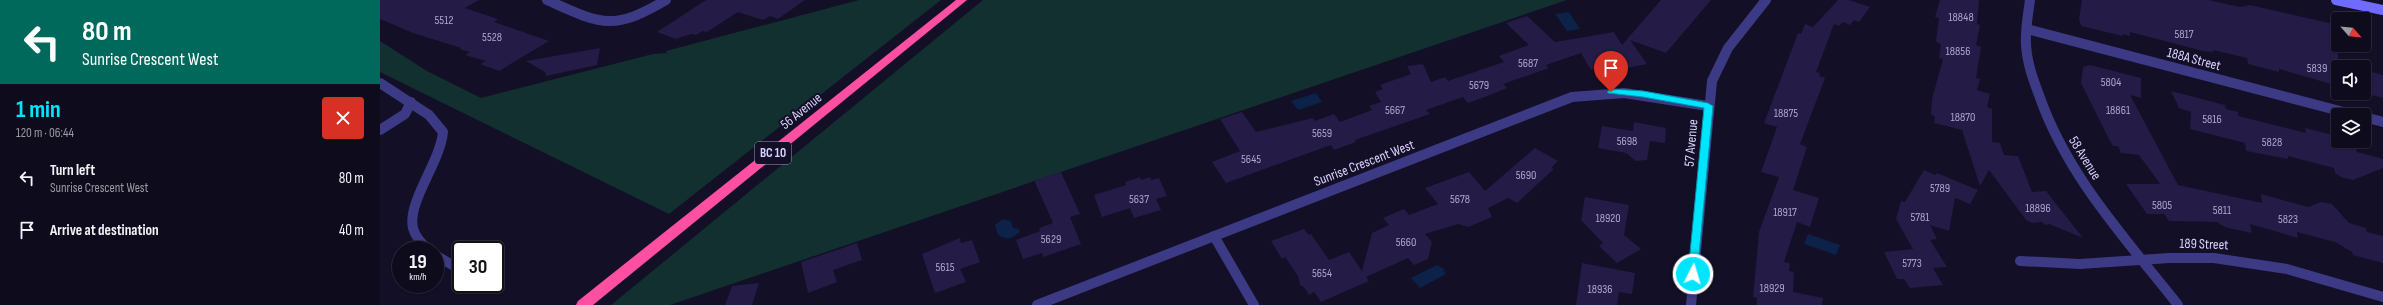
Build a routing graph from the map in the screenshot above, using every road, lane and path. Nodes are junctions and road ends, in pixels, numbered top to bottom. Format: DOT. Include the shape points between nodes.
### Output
graph roads {
  1 [pos="547,0"];
  2 [pos="666,0"];
  3 [pos="962,0"];
  4 [pos="1766,0"];
  5 [pos="2030,0"];
  6 [pos="2336,0"];
  7 [pos="2383,10"];
  8 [pos="2026,29"];
  9 [pos="380,84"];
  10 [pos="411,102"];
  11 [pos="1708,106"];
  12 [pos="2331,109"];
  13 [pos="2371,119"];
  14 [pos="2383,122"];
  15 [pos="380,130"];
  16 [pos="1214,236"];
  17 [pos="418,241"];
  18 [pos="2140,260"];
  19 [pos="2020,261"];
  20 [pos="2383,297"];
  21 [pos="584,305"];
  22 [pos="1038,305"];
  23 [pos="1254,305"];
  24 [pos="1691,305"];
  25 [pos="2178,305"];
  1 -- 2 [label="street" via="597,22 608,24 621,23 645,13"];
  3 -- 21 [label="highway, 56 Avenue / BC 10"];
  4 -- 11 [label="street, 57 Avenue" via="1721,56 1712,81"];
  5 -- 8 [label="street, 58 Avenue"];
  6 -- 7 [label="street"];
  8 -- 12 [label="street, 188A Street"];
  8 -- 18 [label="street, 58 Avenue" via="2029,64 2049,124 2068,160"];
  9 -- 10 [label="street"];
  10 -- 15 [label="street" via="405,114"];
  10 -- 17 [label="street" via="429,115 443,132 441,148 411,210 410,226"];
  11 -- 16 [label="street, Sunrise Crescent West" via="1627,92 1591,93 1572,97"];
  11 -- 24 [label="street, 57 Avenue"];
  13 -- 14 [label="street"];
  16 -- 22 [label="street, Sunrise Crescent West"];
  16 -- 23 [label="street"];
  18 -- 19 [label="street, 189 Street" via="2080,264"];
  18 -- 20 [label="street, 189 Street" via="2214,258 2268,265"];
  18 -- 25 [label="street, 58 Avenue"];
}
